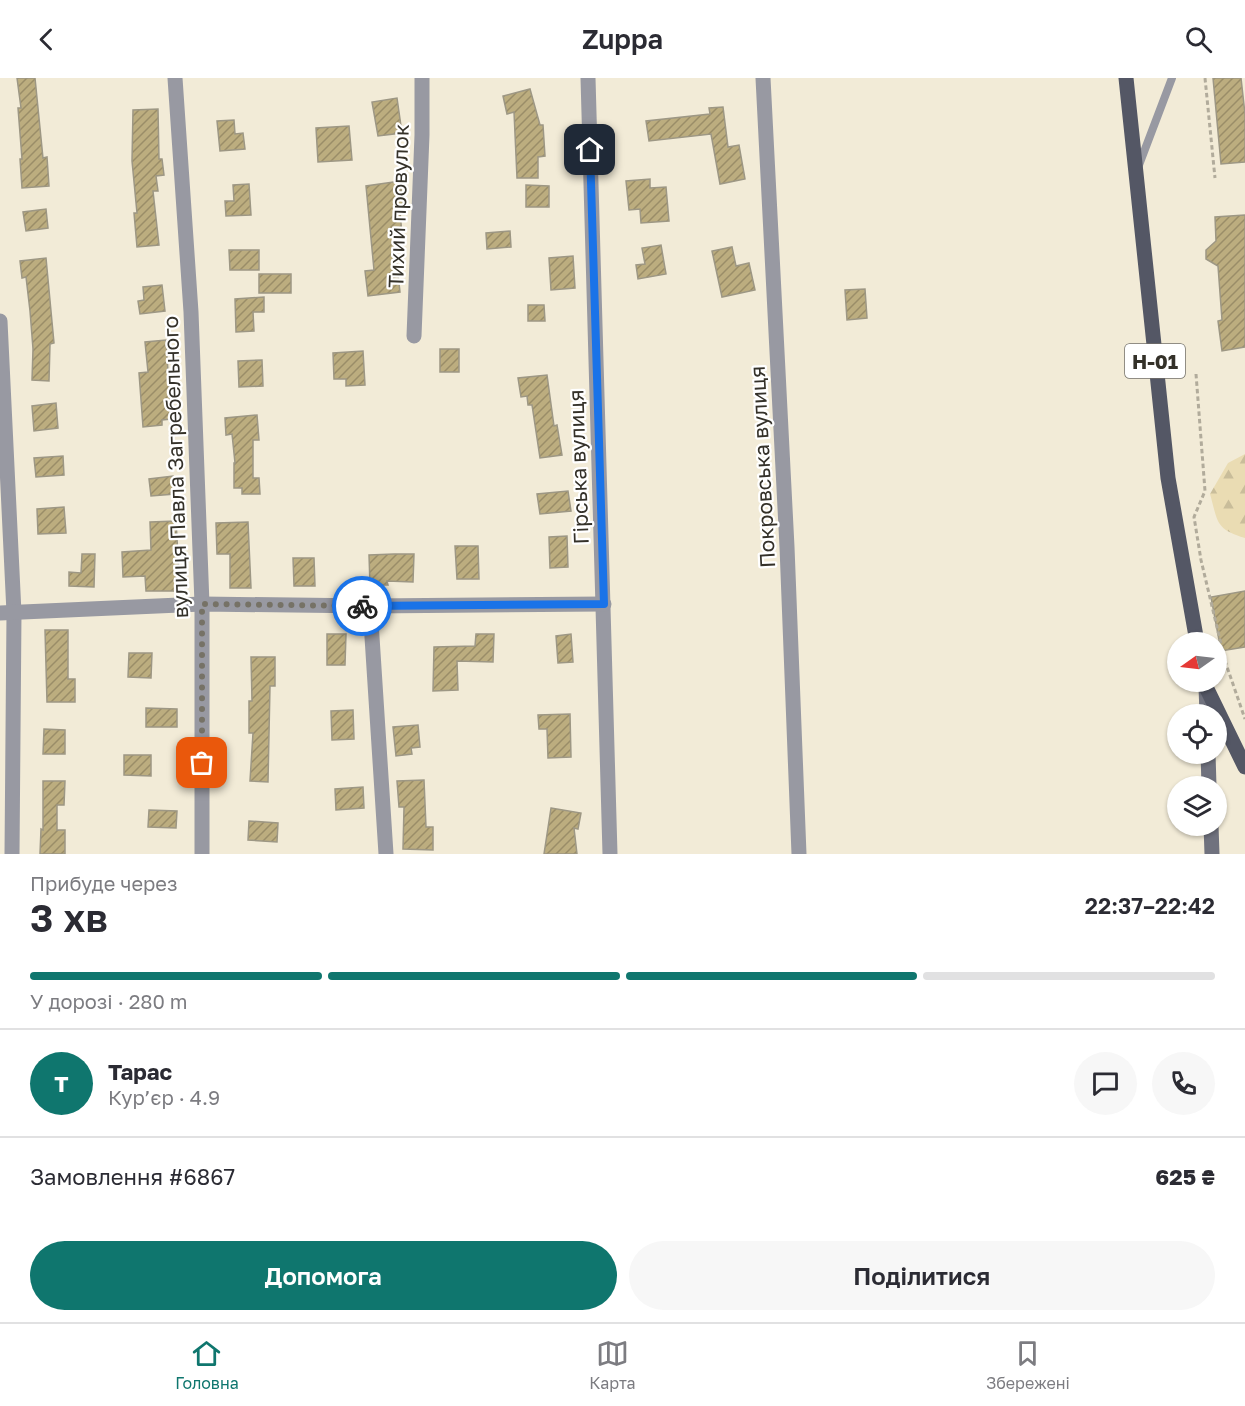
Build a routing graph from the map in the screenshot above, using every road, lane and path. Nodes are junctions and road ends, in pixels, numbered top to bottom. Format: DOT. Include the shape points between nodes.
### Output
graph roads {
  1 [pos="175,78"];
  2 [pos="422,78"];
  3 [pos="588,78"];
  4 [pos="763,78"];
  5 [pos="1126,78"];
  6 [pos="1172,78"];
  7 [pos="1205,78"];
  8 [pos="1135,173"];
  9 [pos="1215,178"];
  10 [pos="0,321"];
  11 [pos="414,336"];
  12 [pos="1196,374"];
  13 [pos="202,604"];
  14 [pos="604,604"];
  15 [pos="370,606"];
  16 [pos="7,613"];
  17 [pos="1195,632"];
  18 [pos="1209,692"];
  19 [pos="1245,719"];
  20 [pos="1245,767"];
  21 [pos="1211,836"];
  22 [pos="12,854"];
  23 [pos="202,854"];
  24 [pos="386,854"];
  25 [pos="610,854"];
  26 [pos="798,854"];
  27 [pos="1212,854"];
  1 -- 13 [label="street, вулиця Павла Загребельного"];
  2 -- 11 [label="street, Тихий провулок"];
  3 -- 14 [label="street, Гірська вулиця"];
  4 -- 26 [label="street, Покровська вулиця"];
  5 -- 8 [label="main road, Н-01"];
  6 -- 8 [label="lane"];
  7 -- 9 [label="path"];
  8 -- 17 [label="main road, Н-01" via="1168,478"];
  10 -- 16 [label="street"];
  12 -- 19 [label="path" via="1205,491 1194,517 1225,661"];
  13 -- 15 [label="street"];
  13 -- 16 [label="street"];
  13 -- 23 [label="street, вулиця Павла Загребельного"];
  14 -- 15 [label="street"];
  14 -- 25 [label="street, Гірська вулиця"];
  15 -- 24 [label="street"];
  16 -- 22 [label="street"];
  18 -- 20 [label="main road"];
  21 -- 27 [label="street"];
}
